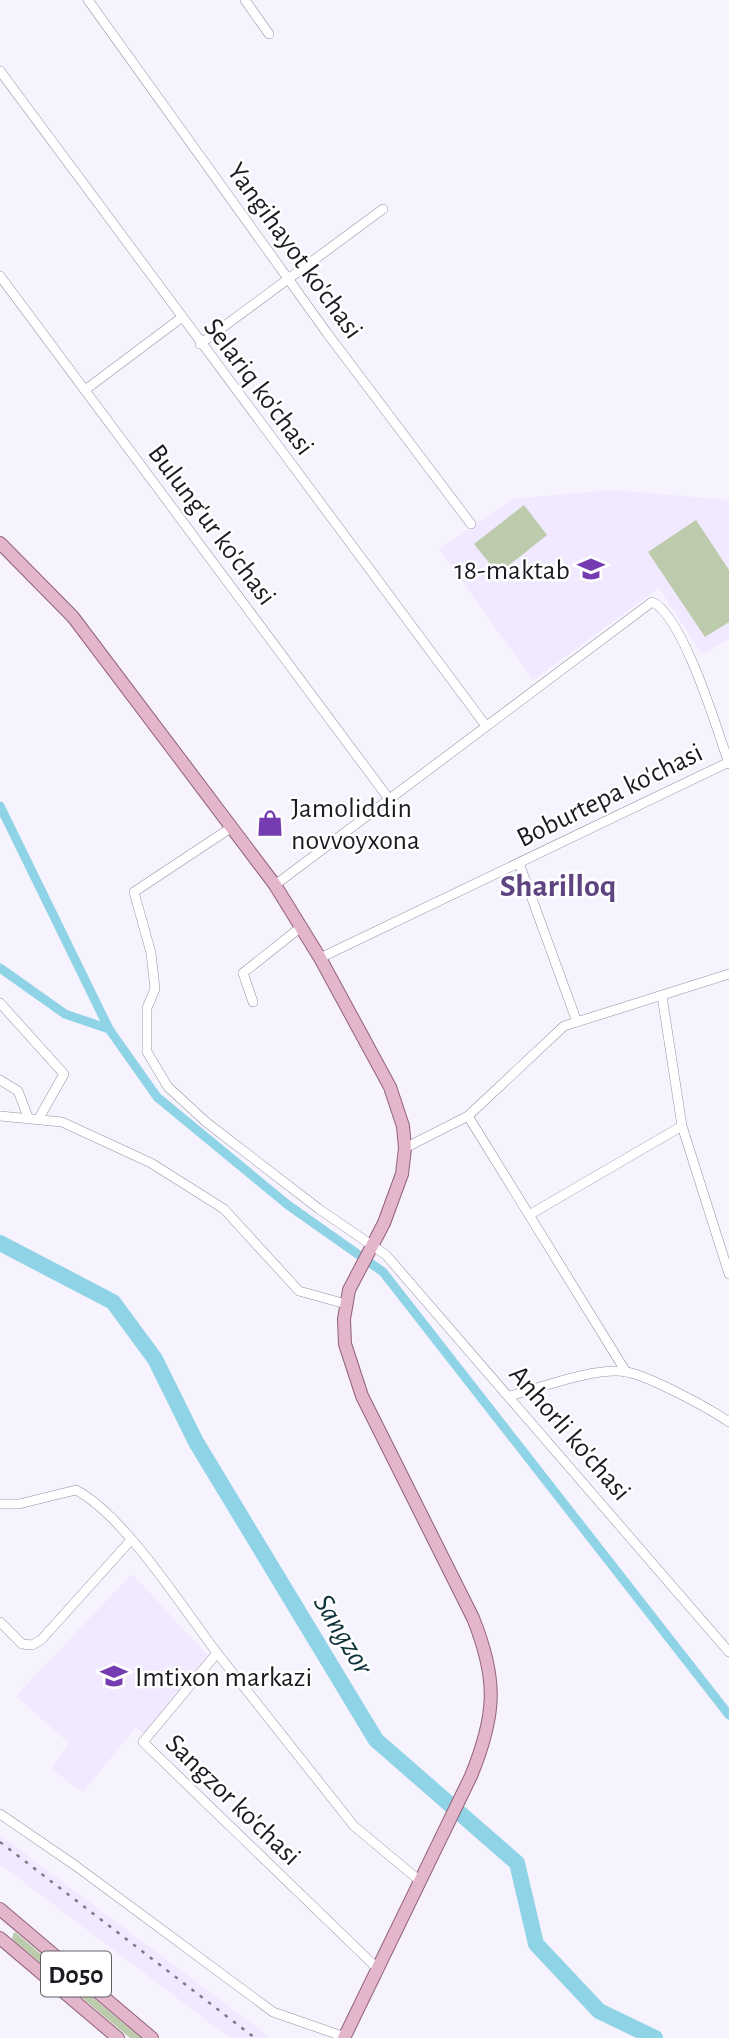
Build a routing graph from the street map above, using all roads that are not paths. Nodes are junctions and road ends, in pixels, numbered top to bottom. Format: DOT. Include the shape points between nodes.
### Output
graph roads {
  1 [pos="88,0"];
  2 [pos="245,0"];
  3 [pos="269,34"];
  4 [pos="0,71"];
  5 [pos="383,209"];
  6 [pos="0,276"];
  7 [pos="288,278"];
  8 [pos="181,318"];
  9 [pos="200,344"];
  10 [pos="85,390"];
  11 [pos="471,524"];
  12 [pos="0,543"];
  13 [pos="486,726"];
  14 [pos="729,763"];
  15 [pos="389,799"];
  16 [pos="232,827"];
  17 [pos="519,863"];
  18 [pos="275,885"];
  19 [pos="301,927"];
  20 [pos="320,958"];
  21 [pos="729,974"];
  22 [pos="662,996"];
  23 [pos="253,1002"];
  24 [pos="0,1003"];
  25 [pos="577,1022"];
  26 [pos="0,1080"];
  27 [pos="0,1116"];
  28 [pos="468,1116"];
  29 [pos="28,1117"];
  30 [pos="39,1118"];
  31 [pos="682,1126"];
  32 [pos="405,1148"];
  33 [pos="529,1215"];
  34 [pos="373,1246"];
  35 [pos="729,1274"];
  36 [pos="346,1304"];
  37 [pos="626,1372"];
  38 [pos="510,1396"];
  39 [pos="729,1422"];
  40 [pos="0,1504"];
  41 [pos="131,1540"];
  42 [pos="0,1622"];
  43 [pos="729,1652"];
  44 [pos="217,1653"];
  45 [pos="0,1814"];
  46 [pos="420,1881"];
  47 [pos="0,1909"];
  48 [pos="20,1926"];
  49 [pos="3,1940"];
  50 [pos="378,1969"];
  51 [pos="344,2037"];
  52 [pos="118,2038"];
  53 [pos="152,2038"];
  1 -- 7 [label="street, Yangihayot ko'chasi"];
  2 -- 3 [label="street"];
  4 -- 8 [label="street, Selariq ko'chasi"];
  5 -- 7 [label="street"];
  6 -- 10 [label="street, Bulung'ur ko'chasi"];
  7 -- 9 [label="street"];
  7 -- 11 [label="street, Yangihayot ko'chasi"];
  8 -- 9 [label="street, Selariq ko'chasi"];
  8 -- 10 [label="street"];
  9 -- 13 [label="street, Selariq ko'chasi"];
  10 -- 15 [label="street, Bulung'ur ko'chasi"];
  12 -- 16 [label="main road" via="73,617"];
  13 -- 14 [label="street" via="652,602 664,607 695,668"];
  13 -- 15 [label="street"];
  14 -- 17 [label="street, Boburtepa ko'chasi"];
  15 -- 18 [label="street"];
  16 -- 18 [label="main road"];
  16 -- 34 [label="street, Anhorli ko'chasi" via="134,892 155,989 147,1008 147,1052 168,1087 206,1122"];
  17 -- 20 [label="street, Boburtepa ko'chasi"];
  17 -- 25 [label="street"];
  18 -- 19 [label="main road"];
  19 -- 20 [label="main road"];
  19 -- 23 [label="street" via="243,973"];
  20 -- 32 [label="main road" via="390,1087 401,1116"];
  21 -- 22 [label="street"];
  22 -- 25 [label="street"];
  22 -- 31 [label="street"];
  24 -- 30 [label="street" via="64,1074"];
  25 -- 28 [label="street" via="564,1026"];
  26 -- 29 [label="street" via="18,1091"];
  27 -- 29 [label="street"];
  28 -- 32 [label="street"];
  28 -- 33 [label="street"];
  29 -- 30 [label="street"];
  30 -- 36 [label="street" via="62,1122 151,1163 224,1209 299,1291"];
  31 -- 33 [label="street"];
  31 -- 35 [label="street"];
  32 -- 34 [label="main road" via="398,1187"];
  33 -- 37 [label="street"];
  34 -- 36 [label="main road"];
  34 -- 38 [label="street, Anhorli ko'chasi" via="386,1255"];
  36 -- 46 [label="main road" via="344,1335 356,1381 464,1599 487,1656 492,1686 484,1745"];
  37 -- 38 [label="street" via="584,1376"];
  37 -- 39 [label="street"];
  38 -- 43 [label="street, Anhorli ko'chasi"];
  40 -- 41 [label="street" via="76,1490 92,1498"];
  41 -- 42 [label="street" via="41,1640 22,1644"];
  41 -- 44 [label="street"];
  44 -- 46 [label="street" via="354,1826"];
  44 -- 50 [label="street, Sangzor ko'chasi" via="143,1742"];
  45 -- 51 [label="street" via="273,2012"];
  46 -- 50 [label="main road"];
  47 -- 48 [label="main road, D050"];
  48 -- 49 [label="main road" via="6,1928"];
  48 -- 53 [label="main road, D050"];
  49 -- 52 [label="main road, D050"];
  50 -- 51 [label="main road"];
}
